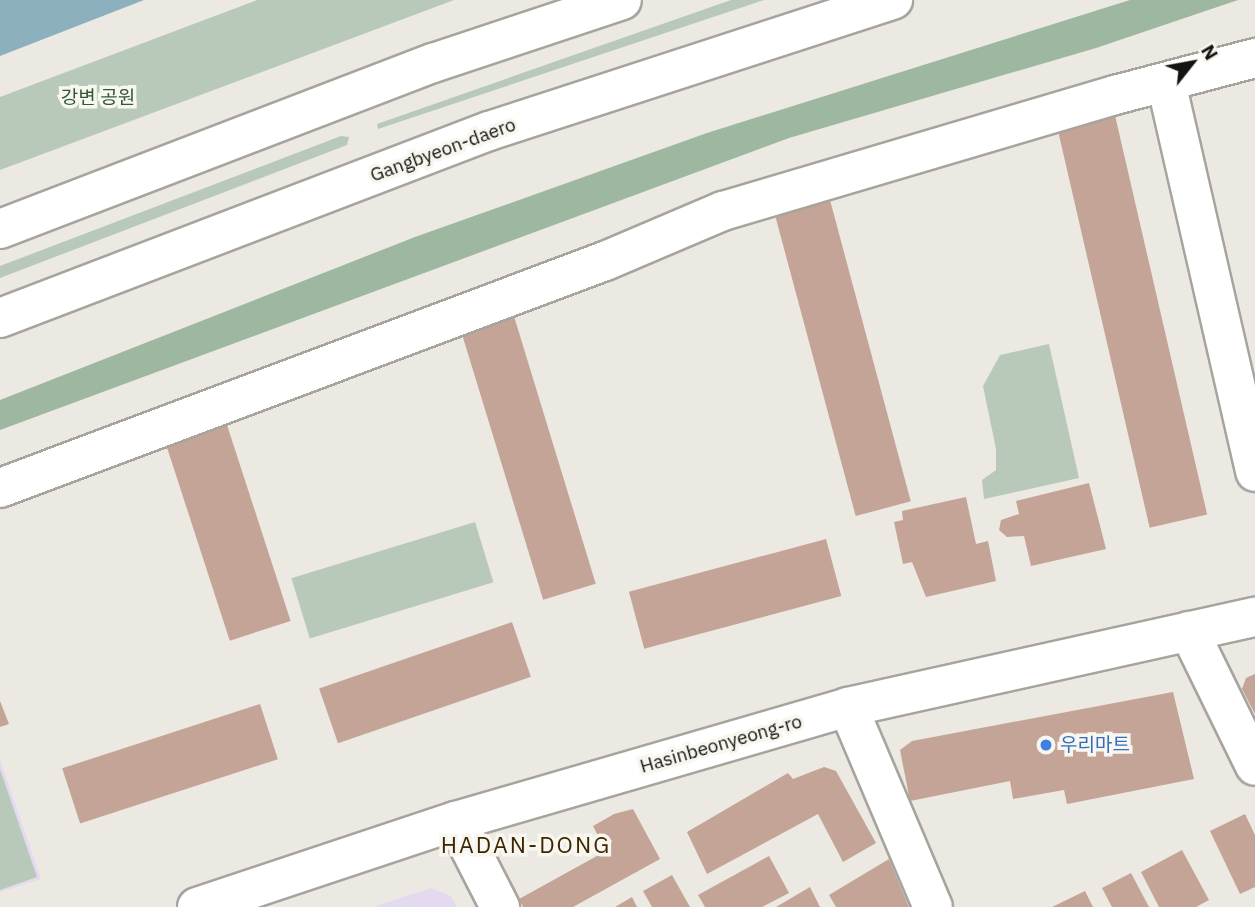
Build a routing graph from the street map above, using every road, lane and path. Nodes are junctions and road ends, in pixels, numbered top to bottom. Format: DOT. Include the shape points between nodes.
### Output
graph roads {
  1 [pos="622,0"];
  2 [pos="892,0"];
  3 [pos="1255,58"];
  4 [pos="1166,82"];
  5 [pos="0,229"];
  6 [pos="0,318"];
  7 [pos="1255,472"];
  8 [pos="0,488"];
  9 [pos="1255,617"];
  10 [pos="1189,631"];
  11 [pos="848,707"];
  12 [pos="1255,766"];
  13 [pos="456,821"];
  14 [pos="197,907"];
  15 [pos="500,907"];
  16 [pos="933,907"];
  1 -- 5 [label="street" via="433,63"];
  2 -- 6 [label="street, Gangbyeon-daero" via="489,131"];
  3 -- 4 [label="street"];
  4 -- 7 [label="street"];
  4 -- 8 [label="street" via="723,211 598,264"];
  9 -- 10 [label="street, Hasinbeonyeong-ro"];
  10 -- 11 [label="street, Hasinbeonyeong-ro"];
  10 -- 12 [label="street"];
  11 -- 13 [label="street, Hasinbeonyeong-ro"];
  11 -- 16 [label="street"];
  13 -- 14 [label="street, Hasinbeonyeong-ro"];
  13 -- 15 [label="street"];
}
